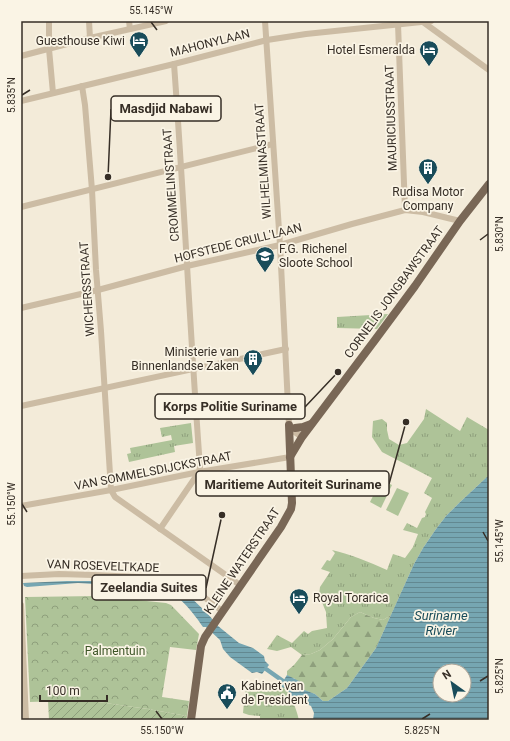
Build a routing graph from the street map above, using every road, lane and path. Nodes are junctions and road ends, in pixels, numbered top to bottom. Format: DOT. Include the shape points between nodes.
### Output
graph roads {
  1 [pos="49,21"];
  2 [pos="89,21"];
  3 [pos="130,21"];
  4 [pos="166,21"];
  5 [pos="265,21"];
  6 [pos="431,21"];
  7 [pos="423,22"];
  8 [pos="398,24"];
  9 [pos="130,29"];
  10 [pos="90,38"];
  11 [pos="267,40"];
  12 [pos="49,49"];
  13 [pos="21,56"];
  14 [pos="174,64"];
  15 [pos="489,70"];
  16 [pos="82,86"];
  17 [pos="53,93"];
  18 [pos="21,101"];
  19 [pos="274,144"];
  20 [pos="181,166"];
  21 [pos="489,184"];
  22 [pos="92,190"];
  23 [pos="21,207"];
  24 [pos="405,210"];
  25 [pos="460,221"];
  26 [pos="280,245"];
  27 [pos="187,266"];
  28 [pos="98,290"];
  29 [pos="21,308"];
  30 [pos="286,350"];
  31 [pos="193,369"];
  32 [pos="105,388"];
  33 [pos="21,406"];
  34 [pos="291,424"];
  35 [pos="311,424"];
  36 [pos="303,435"];
  37 [pos="290,457"];
  38 [pos="199,472"];
  39 [pos="111,490"];
  40 [pos="21,506"];
  41 [pos="160,529"];
  42 [pos="21,576"];
  43 [pos="240,585"];
  44 [pos="21,605"];
  45 [pos="219,615"];
  46 [pos="26,720"];
  47 [pos="191,720"];
  1 -- 12 [label="street"];
  2 -- 10 [label="street"];
  3 -- 9 [label="street"];
  4 -- 9 [label="street"];
  5 -- 11 [label="street, WILHELMINASTRAAT"];
  6 -- 7 [label="street, MAHONYLAAN"];
  7 -- 8 [label="street, MAHONYLAAN"];
  7 -- 15 [label="street"];
  8 -- 11 [label="street, MAHONYLAAN"];
  8 -- 24 [label="street, MAURICIUSSTRAAT"];
  9 -- 10 [label="street"];
  10 -- 12 [label="street"];
  11 -- 14 [label="street, MAHONYLAAN"];
  11 -- 19 [label="street, WILHELMINASTRAAT"];
  12 -- 13 [label="street"];
  12 -- 17 [label="street"];
  14 -- 16 [label="street, MAHONYLAAN"];
  14 -- 20 [label="street, CROMMELINSTRAAT"];
  16 -- 17 [label="street, MAHONYLAAN"];
  16 -- 22 [label="street, WICHERSSTRAAT"];
  17 -- 18 [label="street, MAHONYLAAN"];
  19 -- 20 [label="street"];
  19 -- 26 [label="street, WILHELMINASTRAAT"];
  20 -- 22 [label="street"];
  20 -- 27 [label="street, CROMMELINSTRAAT"];
  21 -- 25 [label="main road, CORNELIS JONGBAWSTRAAT"];
  22 -- 23 [label="street"];
  22 -- 28 [label="street, WICHERSSTRAAT"];
  24 -- 25 [label="street, HOFSTEDE CRULL'LAAN"];
  24 -- 26 [label="street, HOFSTEDE CRULL'LAAN"];
  25 -- 35 [label="main road, CORNELIS JONGBAWSTRAAT" via="395,313"];
  26 -- 27 [label="street, HOFSTEDE CRULL'LAAN"];
  26 -- 30 [label="street, WILHELMINASTRAAT"];
  27 -- 28 [label="street, HOFSTEDE CRULL'LAAN"];
  27 -- 31 [label="street, CROMMELINSTRAAT"];
  28 -- 29 [label="street, HOFSTEDE CRULL'LAAN"];
  28 -- 32 [label="street, WICHERSSTRAAT"];
  30 -- 31 [label="street"];
  30 -- 34 [label="street, WILHELMINASTRAAT"];
  31 -- 32 [label="street"];
  31 -- 38 [label="street, CROMMELINSTRAAT"];
  32 -- 33 [label="street"];
  32 -- 39 [label="street, WICHERSSTRAAT"];
  34 -- 35 [label="main road" via="303,428"];
  34 -- 36 [label="street" via="293,431"];
  34 -- 37 [label="main road, KLEINE WATERSTRAAT"];
  35 -- 36 [label="main road, CORNELIS JONGBAWSTRAAT"];
  36 -- 37 [label="main road"];
  37 -- 38 [label="street, VAN SOMMELSDIJCKSTRAAT"];
  37 -- 43 [label="main road, KLEINE WATERSTRAAT" via="292,509"];
  38 -- 39 [label="street, VAN SOMMELSDIJCKSTRAAT"];
  38 -- 41 [label="street"];
  39 -- 40 [label="street, VAN SOMMELSDIJCKSTRAAT"];
  39 -- 41 [label="street" via="115,497"];
  41 -- 43 [label="street"];
  42 -- 45 [label="street, VAN ROSEVELTKADE" via="93,575 180,581 186,583"];
  43 -- 45 [label="main road, KLEINE WATERSTRAAT"];
  44 -- 46 [label="street"];
  45 -- 47 [label="main road, KLEINE WATERSTRAAT" via="201,646"];
}
